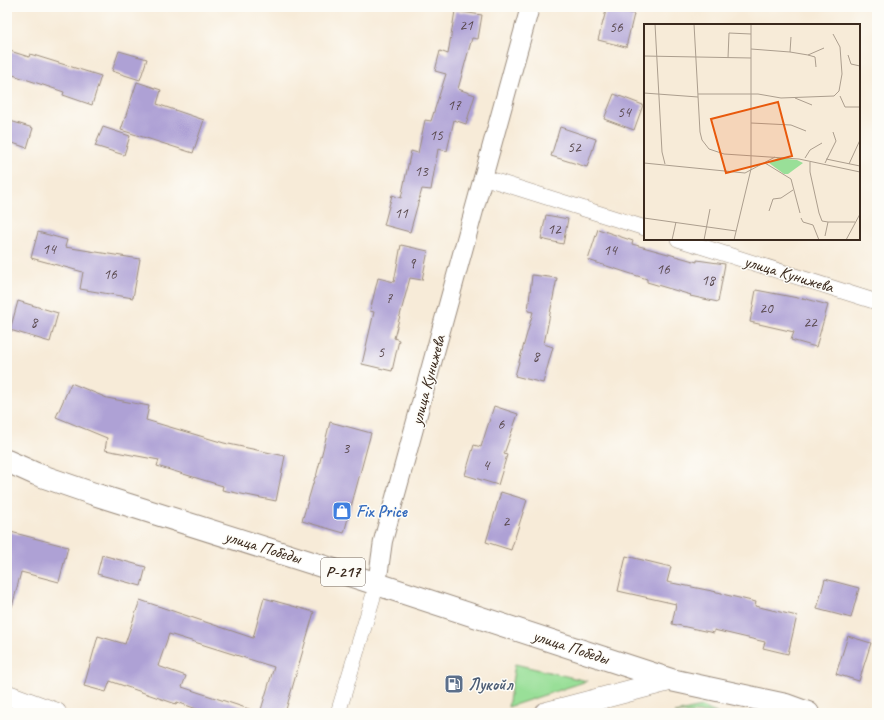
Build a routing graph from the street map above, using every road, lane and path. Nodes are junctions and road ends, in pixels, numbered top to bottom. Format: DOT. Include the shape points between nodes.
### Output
graph roads {
  1 [pos="530,7"];
  2 [pos="484,177"];
  3 [pos="644,228"];
  4 [pos="681,240"];
  5 [pos="877,302"];
  6 [pos="7,461"];
  7 [pos="377,584"];
  8 [pos="675,681"];
  9 [pos="7,695"];
  10 [pos="56,713"];
  11 [pos="338,713"];
  12 [pos="545,713"];
  13 [pos="751,713"];
  14 [pos="808,713"];
  1 -- 2 [label="street, улица Кунижева"];
  2 -- 3 [label="street"];
  2 -- 7 [label="street, улица Кунижева" via="383,541"];
  4 -- 5 [label="street, улица Кунижева"];
  6 -- 7 [label="highway, улица Победы / Р-217" via="94,494"];
  7 -- 8 [label="highway, улица Победы / Р-217"];
  7 -- 11 [label="street"];
  8 -- 12 [label="main road"];
  8 -- 13 [label="highway, улица Победы / Р-217"];
  8 -- 14 [label="highway, улица Победы / Р-217" via="786,705"];
  9 -- 10 [label="main road"];
}
